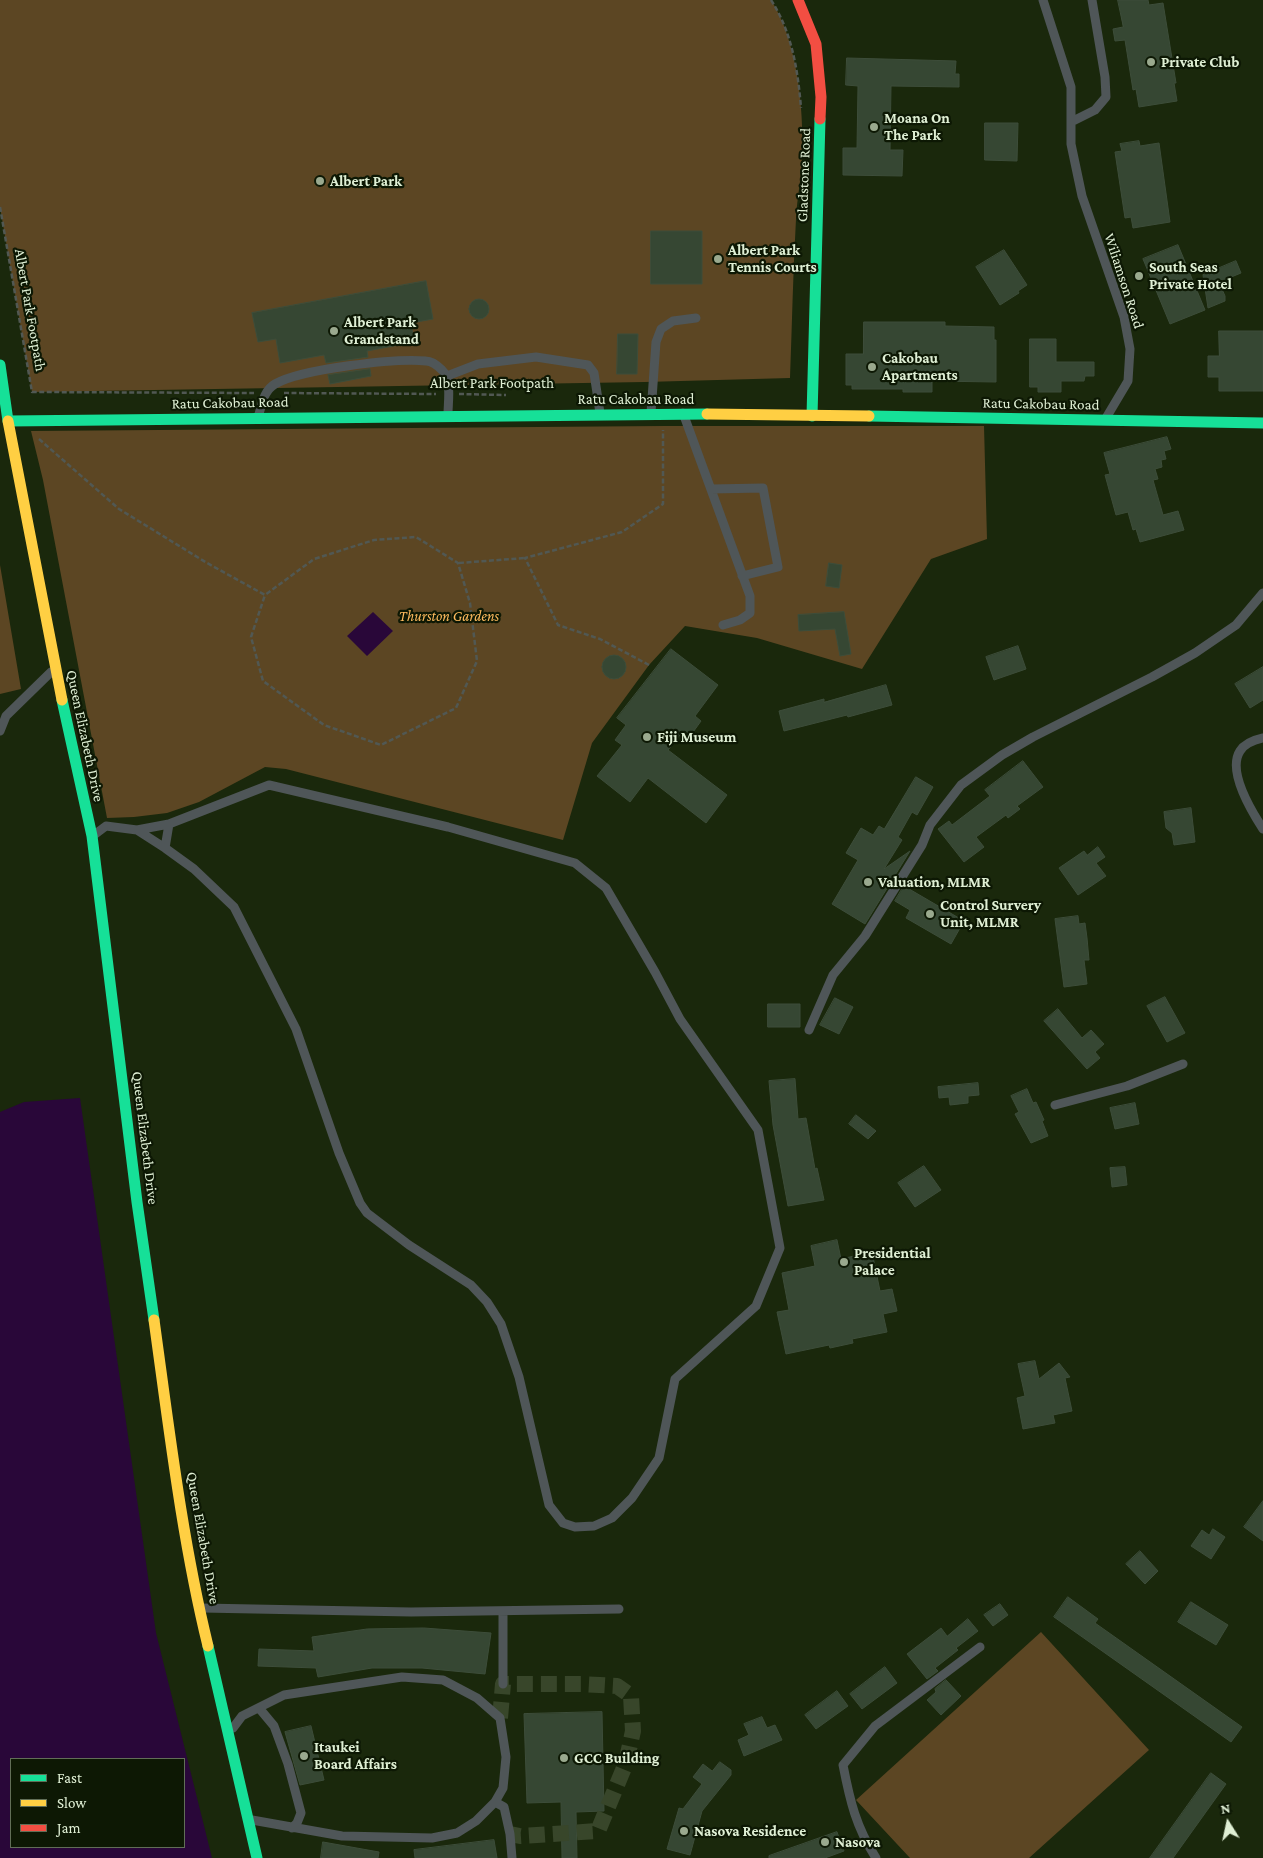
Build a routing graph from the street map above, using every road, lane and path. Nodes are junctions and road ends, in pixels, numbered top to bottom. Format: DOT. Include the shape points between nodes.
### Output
graph roads {
  1 [pos="771,0"];
  2 [pos="798,0"];
  3 [pos="1043,0"];
  4 [pos="1092,0"];
  5 [pos="801,116"];
  6 [pos="1072,122"];
  7 [pos="0,207"];
  8 [pos="696,318"];
  9 [pos="0,365"];
  10 [pos="447,376"];
  11 [pos="266,393"];
  12 [pos="448,394"];
  13 [pos="514,395"];
  14 [pos="600,413"];
  15 [pos="651,413"];
  16 [pos="663,413"];
  17 [pos="683,413"];
  18 [pos="448,415"];
  19 [pos="812,416"];
  20 [pos="258,418"];
  21 [pos="1104,420"];
  22 [pos="8,421"];
  23 [pos="1263,423"];
  24 [pos="38,438"];
  25 [pos="711,489"];
  26 [pos="525,558"];
  27 [pos="458,563"];
  28 [pos="742,576"];
  29 [pos="1263,593"];
  30 [pos="265,595"];
  31 [pos="723,625"];
  32 [pos="648,666"];
  33 [pos="55,669"];
  34 [pos="0,731"];
  35 [pos="1263,738"];
  36 [pos="168,824"];
  37 [pos="1263,828"];
  38 [pos="137,830"];
  39 [pos="92,836"];
  40 [pos="165,848"];
  41 [pos="809,1030"];
  42 [pos="1183,1064"];
  43 [pos="1055,1105"];
  44 [pos="199,1608"];
  45 [pos="618,1609"];
  46 [pos="503,1611"];
  47 [pos="980,1647"];
  48 [pos="503,1684"];
  49 [pos="259,1708"];
  50 [pos="229,1732"];
  51 [pos="495,1802"];
  52 [pos="247,1819"];
  53 [pos="292,1828"];
  54 [pos="257,1858"];
  55 [pos="512,1858"];
  56 [pos="876,1858"];
  1 -- 5 [label="path" via="788,36"];
  2 -- 19 [label="main road, Gladstone Road" via="816,44 821,97"];
  3 -- 6 [label="lane, Wiliamson Road" via="1071,87"];
  4 -- 6 [label="lane" via="1106,97 1095,110"];
  6 -- 21 [label="lane, Wiliamson Road" via="1071,144 1082,196 1124,317 1130,349 1128,381"];
  7 -- 11 [label="path, Albert Park Footpath" via="32,392"];
  8 -- 15 [label="lane" via="673,321 661,329 656,342"];
  9 -- 22 [label="main road, Queen Elizabeth Drive"];
  10 -- 11 [label="lane" via="428,361 391,360 289,378"];
  10 -- 12 [label="lane"];
  10 -- 14 [label="lane" via="478,364 536,357 588,365 594,373"];
  11 -- 12 [label="path, Albert Park Footpath"];
  11 -- 20 [label="lane"];
  12 -- 13 [label="path, Albert Park Footpath"];
  12 -- 18 [label="lane"];
  14 -- 15 [label="main road, Ratu Cakobau Road"];
  14 -- 18 [label="main road, Ratu Cakobau Road"];
  15 -- 16 [label="main road, Ratu Cakobau Road"];
  16 -- 17 [label="main road, Ratu Cakobau Road"];
  16 -- 26 [label="path" via="663,504 622,532"];
  17 -- 19 [label="main road, Ratu Cakobau Road"];
  17 -- 25 [label="lane"];
  18 -- 20 [label="main road, Ratu Cakobau Road"];
  19 -- 21 [label="main road, Ratu Cakobau Road"];
  20 -- 22 [label="main road, Ratu Cakobau Road"];
  21 -- 23 [label="main road, Ratu Cakobau Road"];
  22 -- 33 [label="main road, Queen Elizabeth Drive"];
  24 -- 30 [label="path" via="119,509"];
  25 -- 28 [label="lane"];
  25 -- 28 [label="lane" via="763,488 778,567"];
  26 -- 27 [label="path"];
  26 -- 32 [label="path" via="558,625 600,639"];
  27 -- 30 [label="path" via="416,537 374,540 314,559"];
  27 -- 30 [label="path" via="470,603 478,660 456,708 380,745 324,725 263,681 251,637"];
  28 -- 31 [label="lane" via="750,596 750,614"];
  29 -- 41 [label="lane" via="1236,625 1195,652 1033,737 961,785 930,825 922,845 865,936 833,975"];
  33 -- 34 [label="lane" via="6,716"];
  33 -- 39 [label="main road, Queen Elizabeth Drive"];
  35 -- 37 [label="lane" via="1251,741 1240,751 1236,764 1239,782"];
  36 -- 38 [label="lane"];
  36 -- 40 [label="lane"];
  36 -- 40 [label="lane" via="269,786 448,827 575,863 606,888 680,1019 758,1130 780,1248 756,1306 675,1379 660,1458 632,1498 612,1518 594,1526 575,1527 563,1523 548,1505 519,1377 500,1324 472,1285 409,1245 367,1213 339,1153 296,1029 234,907 194,869"];
  38 -- 39 [label="lane" via="106,826"];
  38 -- 40 [label="lane"];
  39 -- 44 [label="main road, Queen Elizabeth Drive" via="170,1436"];
  42 -- 43 [label="lane" via="1127,1086"];
  44 -- 46 [label="lane"];
  44 -- 50 [label="main road, Queen Elizabeth Drive"];
  45 -- 46 [label="lane"];
  46 -- 48 [label="lane"];
  47 -- 56 [label="lane" via="875,1726 843,1765 851,1806"];
  49 -- 50 [label="lane" via="242,1716"];
  49 -- 51 [label="lane" via="284,1695 348,1684 402,1677 443,1680 477,1698 500,1718 506,1756 503,1788"];
  49 -- 53 [label="lane" via="274,1726 288,1764 301,1813"];
  50 -- 52 [label="main road, Queen Elizabeth Drive"];
  51 -- 53 [label="lane" via="476,1821 457,1833 432,1838 342,1836"];
  51 -- 55 [label="lane" via="504,1807"];
  52 -- 53 [label="lane"];
  52 -- 54 [label="main road, Queen Elizabeth Drive"];
}
